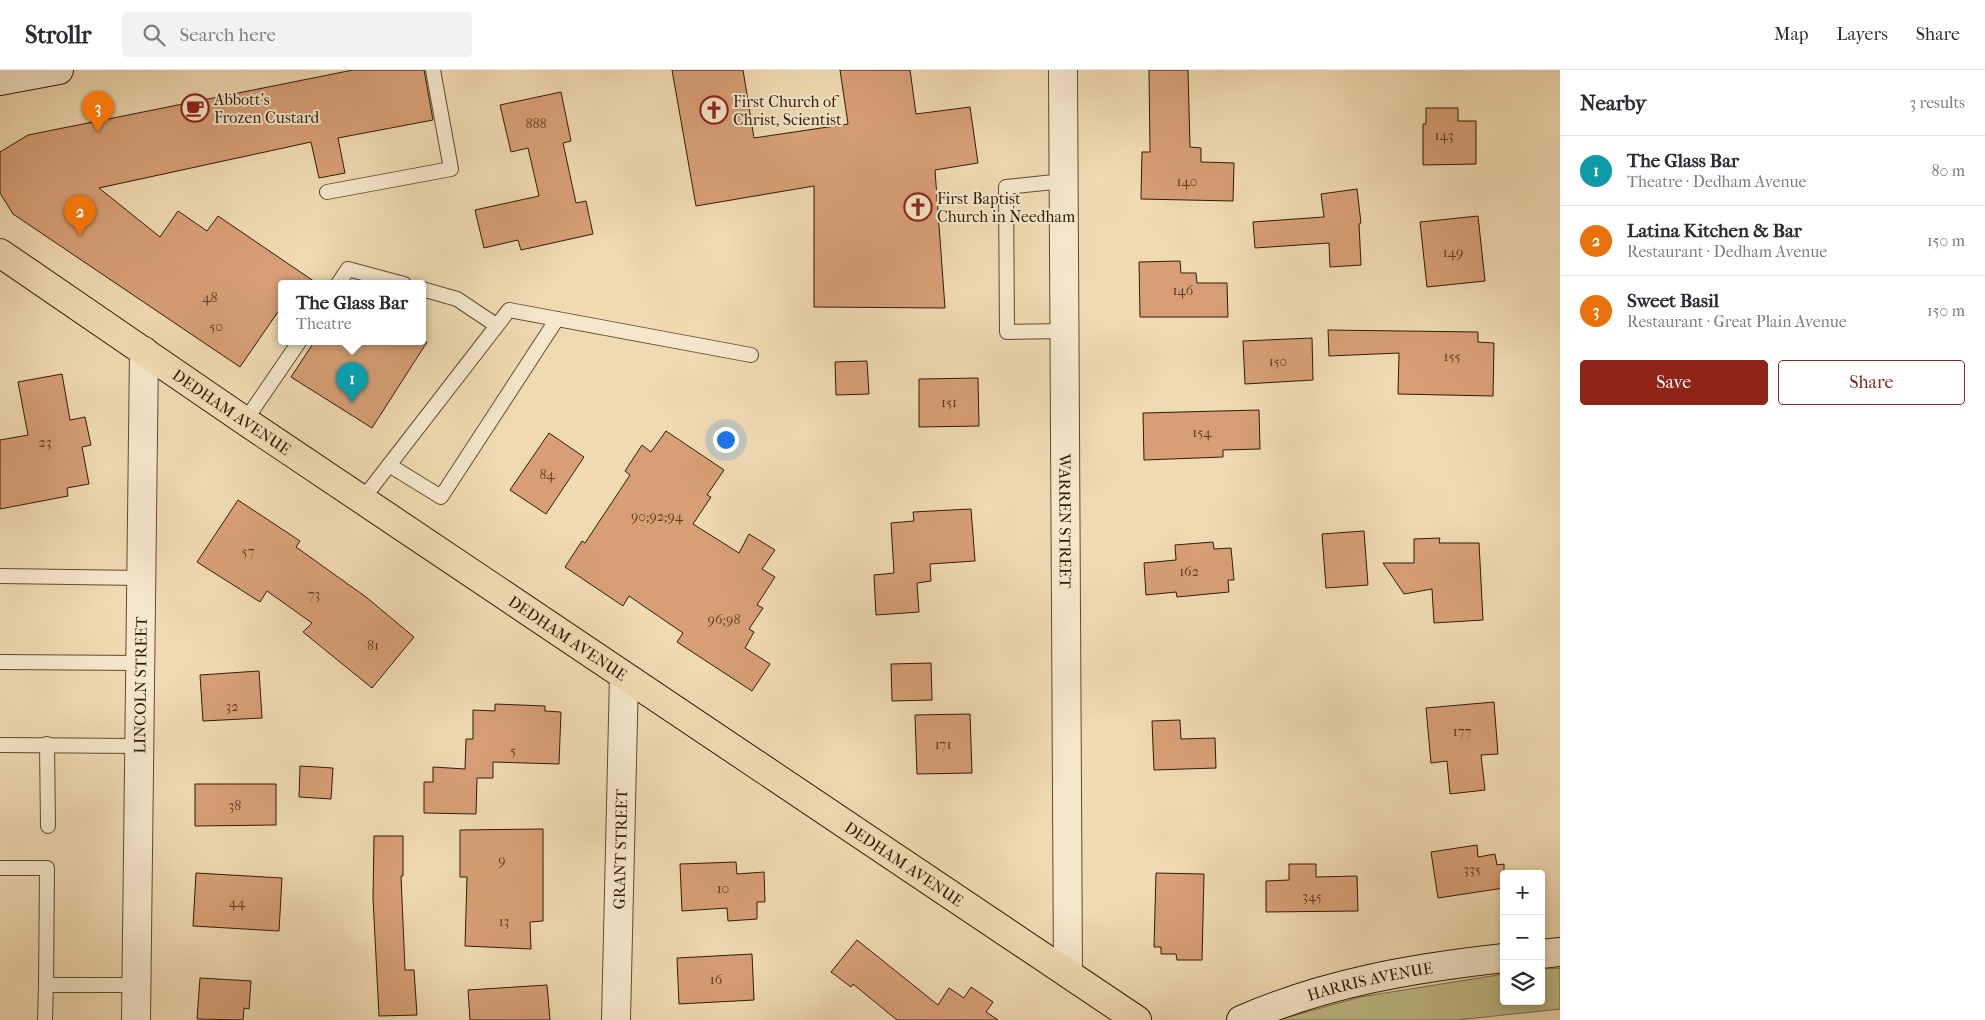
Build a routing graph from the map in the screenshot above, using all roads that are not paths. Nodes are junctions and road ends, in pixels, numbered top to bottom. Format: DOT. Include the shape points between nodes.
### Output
graph roads {
  1 [pos="59,70"];
  2 [pos="433,70"];
  3 [pos="1062,70"];
  4 [pos="3,84"];
  5 [pos="1063,181"];
  6 [pos="327,192"];
  7 [pos="0,253"];
  8 [pos="341,280"];
  9 [pos="389,280"];
  10 [pos="426,290"];
  11 [pos="556,319"];
  12 [pos="496,325"];
  13 [pos="1064,331"];
  14 [pos="297,345"];
  15 [pos="144,351"];
  16 [pos="751,355"];
  17 [pos="245,421"];
  18 [pos="390,464"];
  19 [pos="362,500"];
  20 [pos="0,576"];
  21 [pos="141,578"];
  22 [pos="0,662"];
  23 [pos="140,663"];
  24 [pos="624,676"];
  25 [pos="47,744"];
  26 [pos="0,745"];
  27 [pos="140,746"];
  28 [pos="48,826"];
  29 [pos="0,868"];
  30 [pos="1560,952"];
  31 [pos="1545,954"];
  32 [pos="1500,959"];
  33 [pos="1068,973"];
  34 [pos="46,985"];
  35 [pos="137,985"];
  36 [pos="45,1020"];
  37 [pos="136,1020"];
  38 [pos="616,1020"];
  39 [pos="1136,1020"];
  40 [pos="1241,1020"];
  1 -- 4 [label="street"];
  2 -- 6 [label="lane" via="451,169"];
  3 -- 5 [label="street, WARREN STREET"];
  5 -- 13 [label="street, WARREN STREET"];
  5 -- 13 [label="lane" via="1006,187 1006,332"];
  7 -- 15 [label="main road, DEDHAM AVENUE"];
  8 -- 9 [label="lane" via="348,269"];
  10 -- 12 [label="lane" via="458,299"];
  11 -- 12 [label="lane" via="508,310"];
  11 -- 16 [label="lane"];
  11 -- 18 [label="lane" via="441,497"];
  12 -- 18 [label="lane"];
  13 -- 33 [label="street, WARREN STREET"];
  14 -- 17 [label="lane"];
  15 -- 17 [label="main road, DEDHAM AVENUE"];
  15 -- 21 [label="street, LINCOLN STREET"];
  17 -- 19 [label="main road, DEDHAM AVENUE"];
  18 -- 19 [label="lane"];
  19 -- 24 [label="main road, DEDHAM AVENUE"];
  20 -- 21 [label="lane"];
  21 -- 23 [label="street, LINCOLN STREET"];
  22 -- 23 [label="lane"];
  23 -- 27 [label="street, LINCOLN STREET"];
  24 -- 33 [label="main road, DEDHAM AVENUE"];
  24 -- 38 [label="street, GRANT STREET"];
  25 -- 26 [label="lane"];
  25 -- 27 [label="lane"];
  25 -- 28 [label="lane"];
  27 -- 35 [label="street, LINCOLN STREET"];
  29 -- 34 [label="lane" via="46,868"];
  30 -- 31 [label="street"];
  32 -- 40 [label="street, HARRIS AVENUE" via="1362,980 1288,1000"];
  33 -- 39 [label="main road, DEDHAM AVENUE"];
  34 -- 35 [label="lane"];
  34 -- 36 [label="lane"];
  35 -- 37 [label="street, LINCOLN STREET"];
}
